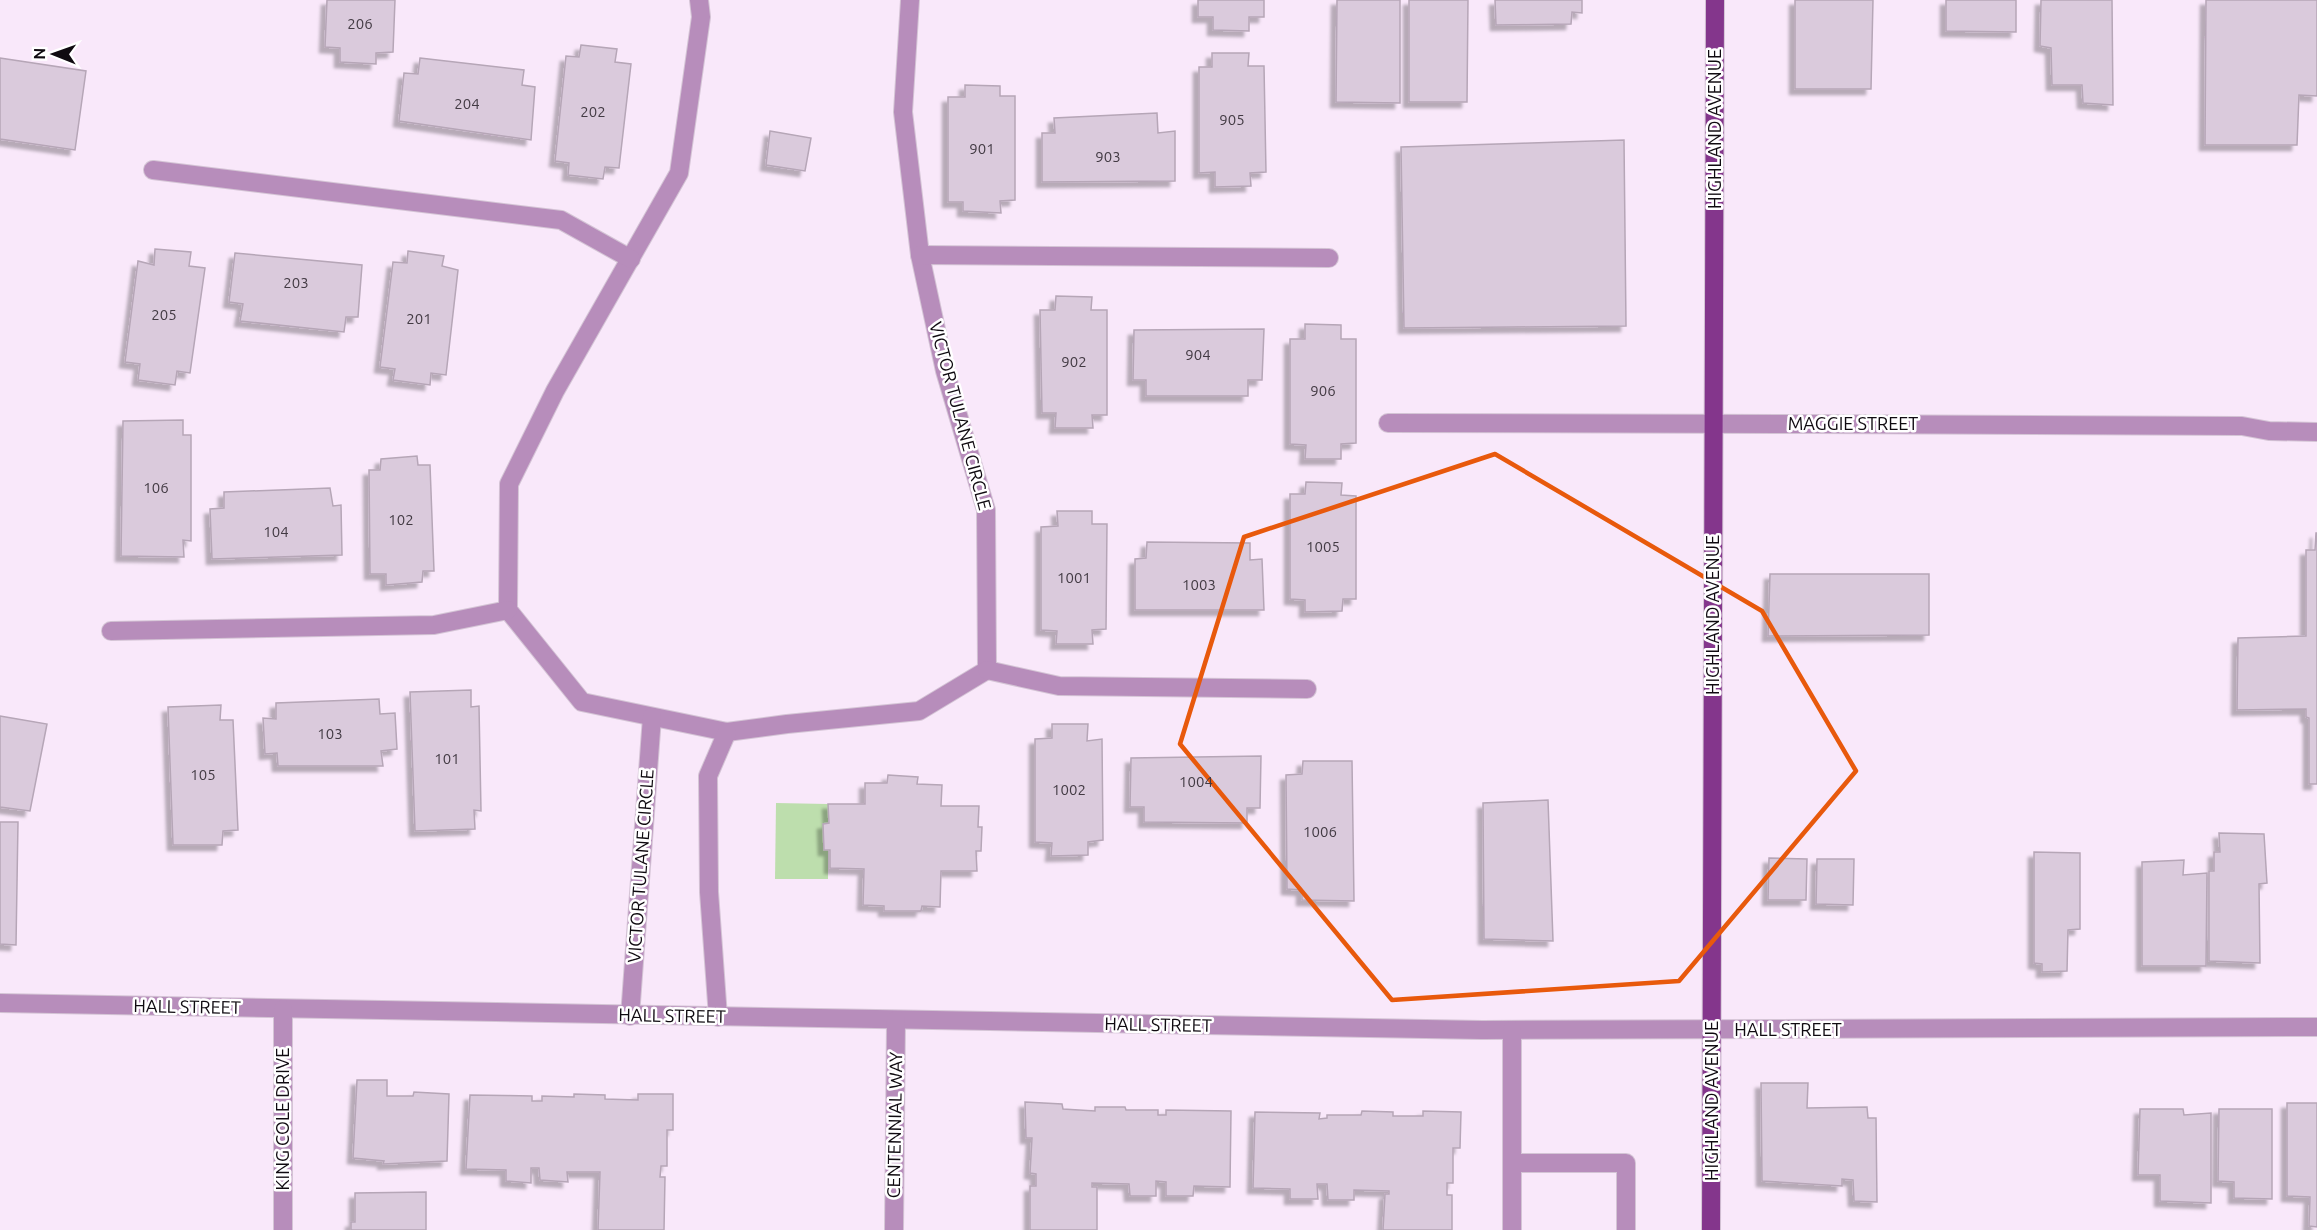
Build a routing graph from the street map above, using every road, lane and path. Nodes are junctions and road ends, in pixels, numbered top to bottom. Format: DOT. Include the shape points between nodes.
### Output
graph roads {
  1 [pos="699,0"];
  2 [pos="910,0"];
  3 [pos="1715,0"];
  4 [pos="153,170"];
  5 [pos="920,255"];
  6 [pos="1329,258"];
  7 [pos="631,259"];
  8 [pos="1388,423"];
  9 [pos="1714,425"];
  10 [pos="2317,432"];
  11 [pos="508,610"];
  12 [pos="111,631"];
  13 [pos="987,669"];
  14 [pos="1306,689"];
  15 [pos="652,717"];
  16 [pos="727,732"];
  17 [pos="0,1003"];
  18 [pos="283,1009"];
  19 [pos="630,1016"];
  20 [pos="718,1017"];
  21 [pos="896,1020"];
  22 [pos="2317,1027"];
  23 [pos="1512,1030"];
  24 [pos="1712,1030"];
  25 [pos="1512,1163"];
  26 [pos="283,1230"];
  27 [pos="894,1230"];
  28 [pos="1512,1230"];
  29 [pos="1626,1230"];
  30 [pos="1711,1230"];
  1 -- 7 [label="street" via="701,17 679,173"];
  2 -- 5 [label="street, VICTOR TULANE CIRCLE" via="903,112"];
  3 -- 9 [label="main road, HIGHLAND AVENUE"];
  4 -- 7 [label="street" via="561,220"];
  5 -- 6 [label="street"];
  5 -- 13 [label="street, VICTOR TULANE CIRCLE" via="945,371 986,510"];
  7 -- 11 [label="street" via="555,391 509,484"];
  8 -- 9 [label="street, MAGGIE STREET"];
  9 -- 10 [label="street, MAGGIE STREET" via="2230,426"];
  9 -- 24 [label="main road, HIGHLAND AVENUE"];
  11 -- 12 [label="street" via="434,625"];
  11 -- 15 [label="street" via="582,702"];
  13 -- 14 [label="street" via="1059,686"];
  13 -- 16 [label="street" via="919,711"];
  15 -- 16 [label="street"];
  15 -- 19 [label="street, VICTOR TULANE CIRCLE"];
  16 -- 20 [label="street" via="708,776 709,892"];
  17 -- 18 [label="street, HALL STREET"];
  18 -- 19 [label="street, HALL STREET"];
  18 -- 26 [label="street, KING COLE DRIVE"];
  19 -- 20 [label="street, HALL STREET"];
  20 -- 21 [label="street, HALL STREET"];
  21 -- 23 [label="street, HALL STREET"];
  21 -- 27 [label="street, CENTENNIAL WAY"];
  22 -- 24 [label="street, HALL STREET"];
  23 -- 24 [label="street, HALL STREET"];
  23 -- 25 [label="street"];
  24 -- 30 [label="main road, HIGHLAND AVENUE"];
  25 -- 28 [label="street"];
  25 -- 29 [label="street" via="1626,1163"];
}
